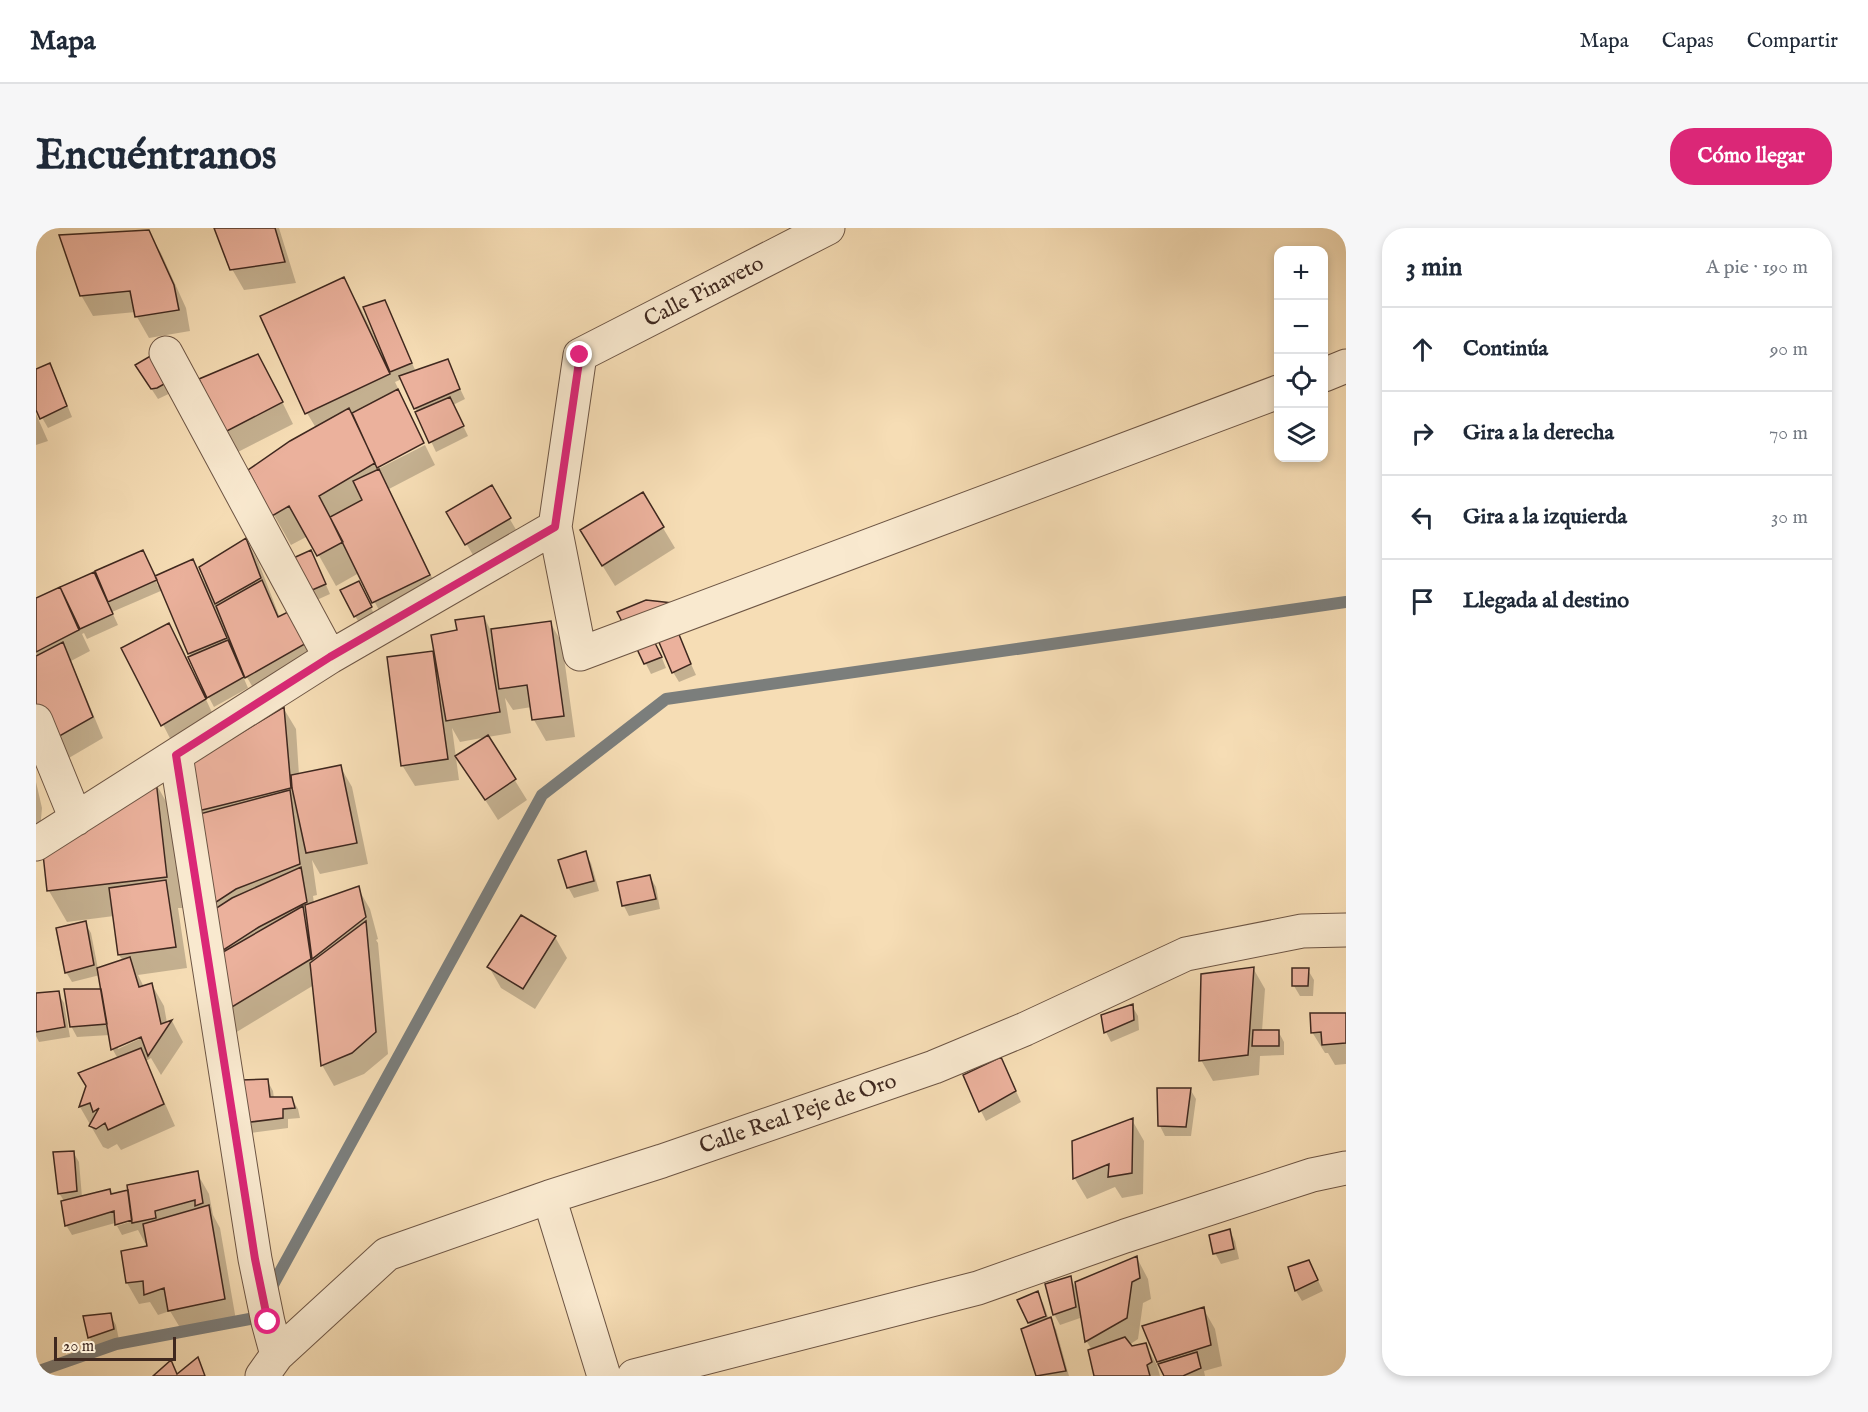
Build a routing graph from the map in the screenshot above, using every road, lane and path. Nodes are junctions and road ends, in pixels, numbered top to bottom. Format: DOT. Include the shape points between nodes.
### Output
graph roads {
  1 [pos="828,228"];
  2 [pos="166,354"];
  3 [pos="1346,366"];
  4 [pos="1328,373"];
  5 [pos="1274,394"];
  6 [pos="555,527"];
  7 [pos="330,657"];
  8 [pos="36,722"];
  9 [pos="176,755"];
  10 [pos="76,819"];
  11 [pos="36,844"];
  12 [pos="1346,930"];
  13 [pos="1346,1168"];
  14 [pos="549,1197"];
  15 [pos="269,1365"];
  16 [pos="604,1376"];
  17 [pos="634,1376"];
  1 -- 6 [label="street, Calle Pinaveto" via="580,355"];
  2 -- 7 [label="street"];
  3 -- 4 [label="street"];
  5 -- 6 [label="street" via="580,654"];
  6 -- 7 [label="street"];
  7 -- 9 [label="street"];
  8 -- 10 [label="street"];
  9 -- 10 [label="street"];
  9 -- 15 [label="street" via="268,1322"];
  10 -- 11 [label="street"];
  12 -- 14 [label="street, Calle Real Peje de Oro" via="1302,931 1186,954 934,1067"];
  13 -- 17 [label="street" via="1312,1174 978,1288"];
  14 -- 15 [label="street, Calle Real Peje de Oro" via="387,1254"];
  14 -- 16 [label="street"];
}
